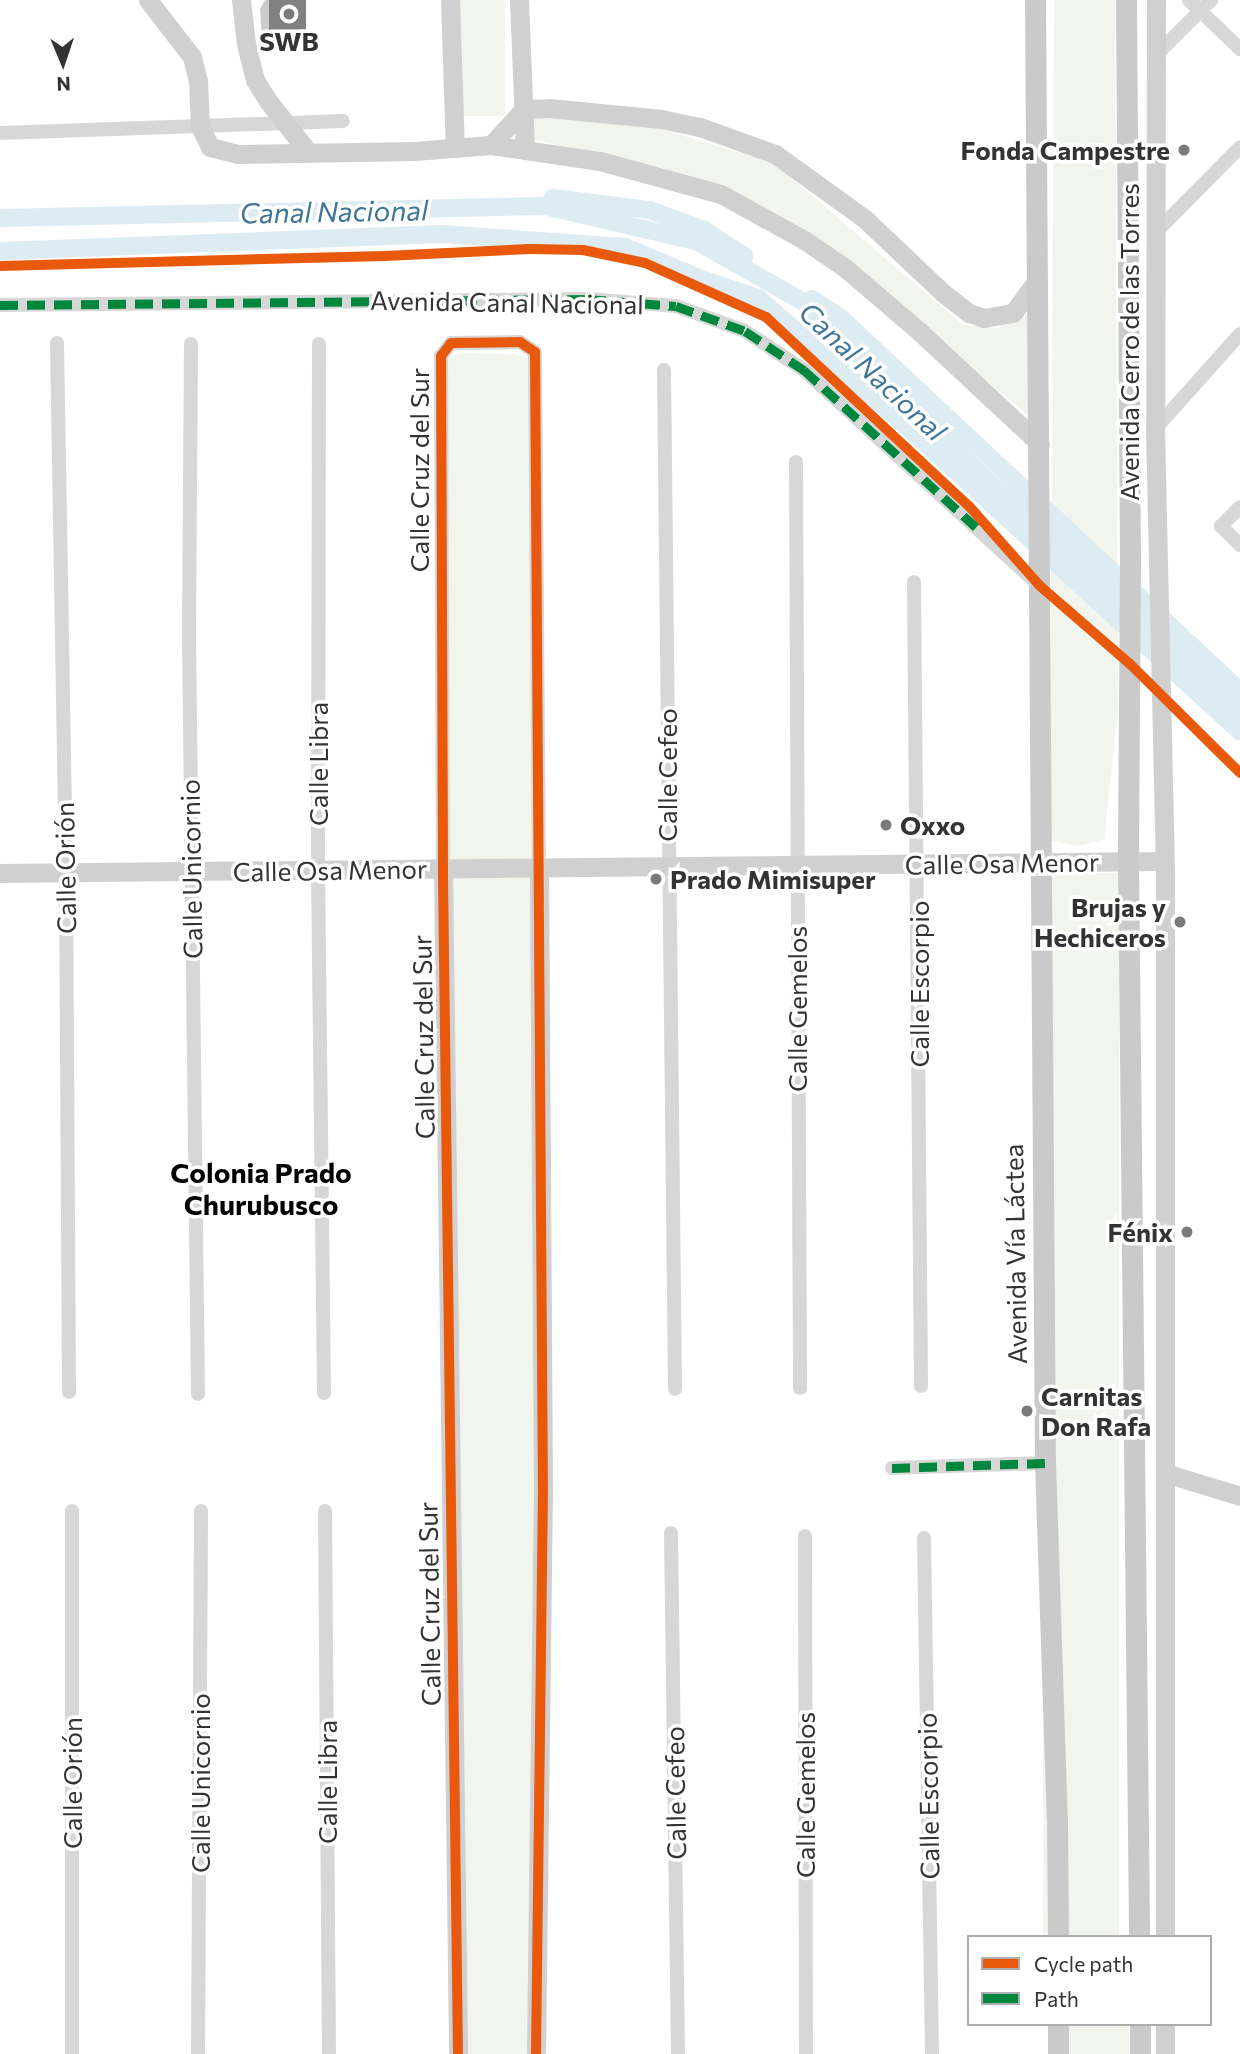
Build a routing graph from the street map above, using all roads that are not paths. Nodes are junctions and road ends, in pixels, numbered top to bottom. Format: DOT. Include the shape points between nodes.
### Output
graph roads {
  1 [pos="148,0"];
  2 [pos="241,0"];
  3 [pos="450,0"];
  4 [pos="519,0"];
  5 [pos="1035,0"];
  6 [pos="1126,0"];
  7 [pos="1156,0"];
  8 [pos="1189,0"];
  9 [pos="1212,0"];
  10 [pos="1200,11"];
  11 [pos="1240,49"];
  12 [pos="1154,57"];
  13 [pos="524,108"];
  14 [pos="343,121"];
  15 [pos="286,122"];
  16 [pos="200,127"];
  17 [pos="0,133"];
  18 [pos="491,145"];
  19 [pos="455,147"];
  20 [pos="1240,147"];
  21 [pos="525,150"];
  22 [pos="309,153"];
  23 [pos="1157,231"];
  24 [pos="1038,279"];
  25 [pos="0,305"];
  26 [pos="1240,334"];
  27 [pos="57,343"];
  28 [pos="191,344"];
  29 [pos="318,344"];
  30 [pos="664,370"];
  31 [pos="1155,429"];
  32 [pos="1040,444"];
  33 [pos="796,462"];
  34 [pos="1240,507"];
  35 [pos="1240,545"];
  36 [pos="1040,578"];
  37 [pos="914,582"];
  38 [pos="1164,861"];
  39 [pos="1128,862"];
  40 [pos="1040,863"];
  41 [pos="918,864"];
  42 [pos="796,865"];
  43 [pos="668,867"];
  44 [pos="538,868"];
  45 [pos="443,869"];
  46 [pos="318,870"];
  47 [pos="191,872"];
  48 [pos="0,873"];
  49 [pos="66,873"];
  50 [pos="922,1386"];
  51 [pos="800,1388"];
  52 [pos="675,1389"];
  53 [pos="69,1392"];
  54 [pos="324,1393"];
  55 [pos="198,1395"];
  56 [pos="1045,1463"];
  57 [pos="892,1468"];
  58 [pos="1165,1473"];
  59 [pos="1240,1496"];
  60 [pos="72,1511"];
  61 [pos="201,1511"];
  62 [pos="325,1511"];
  63 [pos="671,1533"];
  64 [pos="805,1536"];
  65 [pos="924,1538"];
  66 [pos="1058,1935"];
  67 [pos="1139,1935"];
  68 [pos="1165,1935"];
  69 [pos="1058,2026"];
  70 [pos="1140,2026"];
  71 [pos="1165,2026"];
  72 [pos="72,2054"];
  73 [pos="198,2054"];
  74 [pos="329,2054"];
  75 [pos="458,2054"];
  76 [pos="536,2054"];
  77 [pos="678,2054"];
  78 [pos="806,2054"];
  79 [pos="932,2054"];
  80 [pos="1058,2054"];
  81 [pos="1140,2054"];
  82 [pos="1165,2054"];
  1 -- 16 [label="street" via="192,57"];
  2 -- 15 [label="street" via="256,80"];
  3 -- 19 [label="street"];
  4 -- 13 [label="street"];
  5 -- 24 [label="main road"];
  6 -- 39 [label="main road, Avenida Cerro de las Torres"];
  7 -- 12 [label="street, Avenida Cerro de las Torres"];
  8 -- 10 [label="street"];
  9 -- 10 [label="street"];
  10 -- 11 [label="street"];
  10 -- 12 [label="street"];
  12 -- 23 [label="street, Avenida Cerro de las Torres"];
  13 -- 18 [label="street"];
  13 -- 21 [label="street"];
  13 -- 24 [label="street" via="661,119 700,127 775,154 865,219 942,292 969,313 984,318 1013,313"];
  14 -- 15 [label="street"];
  15 -- 16 [label="street"];
  15 -- 22 [label="street"];
  16 -- 17 [label="street"];
  16 -- 22 [label="street" via="210,147 221,152"];
  18 -- 19 [label="street"];
  18 -- 21 [label="street"];
  19 -- 22 [label="street"];
  20 -- 23 [label="street"];
  21 -- 32 [label="street" via="600,161 721,194 804,240 910,323"];
  23 -- 31 [label="street, Avenida Cerro de las Torres"];
  24 -- 32 [label="main road"];
  25 -- 36 [label="street, Avenida Canal Nacional" via="588,299 676,306 745,331 804,370"];
  26 -- 31 [label="street"];
  27 -- 49 [label="street, Calle Orión"];
  28 -- 47 [label="street, Calle Unicornio"];
  29 -- 46 [label="street, Calle Libra"];
  30 -- 43 [label="street, Calle Cefeo"];
  31 -- 38 [label="street, Avenida Cerro de las Torres"];
  32 -- 36 [label="main road"];
  33 -- 42 [label="street, Calle Gemelos"];
  34 -- 35 [label="street" via="1221,526"];
  36 -- 40 [label="main road, Avenida Vía Láctea"];
  37 -- 41 [label="street, Calle Escorpio"];
  38 -- 39 [label="street, Calle Osa Menor"];
  38 -- 58 [label="street"];
  39 -- 40 [label="street, Calle Osa Menor"];
  39 -- 67 [label="main road"];
  40 -- 41 [label="street, Calle Osa Menor"];
  40 -- 56 [label="main road, Avenida Vía Láctea"];
  41 -- 42 [label="street, Calle Osa Menor"];
  41 -- 50 [label="street, Calle Escorpio"];
  42 -- 43 [label="street, Calle Osa Menor"];
  42 -- 51 [label="street, Calle Gemelos"];
  43 -- 44 [label="street, Calle Osa Menor"];
  43 -- 52 [label="street, Calle Cefeo"];
  44 -- 45 [label="street, Calle Osa Menor"];
  44 -- 45 [label="street, Calle Cruz del Sur" via="535,352 520,342 451,343 441,356"];
  44 -- 76 [label="street, Calle Cruz del Sur" via="543,1488"];
  45 -- 46 [label="street, Calle Osa Menor"];
  45 -- 75 [label="street, Calle Cruz del Sur"];
  46 -- 47 [label="street, Calle Osa Menor"];
  46 -- 54 [label="street, Calle Libra"];
  47 -- 49 [label="street, Calle Osa Menor"];
  47 -- 55 [label="street, Calle Unicornio"];
  48 -- 49 [label="street, Calle Osa Menor"];
  49 -- 53 [label="street, Calle Orión"];
  56 -- 57 [label="street"];
  56 -- 66 [label="main road, Avenida Vía Láctea"];
  58 -- 59 [label="street"];
  58 -- 68 [label="street"];
  60 -- 72 [label="street, Calle Orión"];
  61 -- 73 [label="street, Calle Unicornio"];
  62 -- 74 [label="street, Calle Libra"];
  63 -- 77 [label="street, Calle Cefeo"];
  64 -- 78 [label="street, Calle Gemelos"];
  65 -- 79 [label="street, Calle Escorpio"];
  69 -- 80 [label="main road"];
  70 -- 81 [label="main road"];
  71 -- 82 [label="street"];
}
